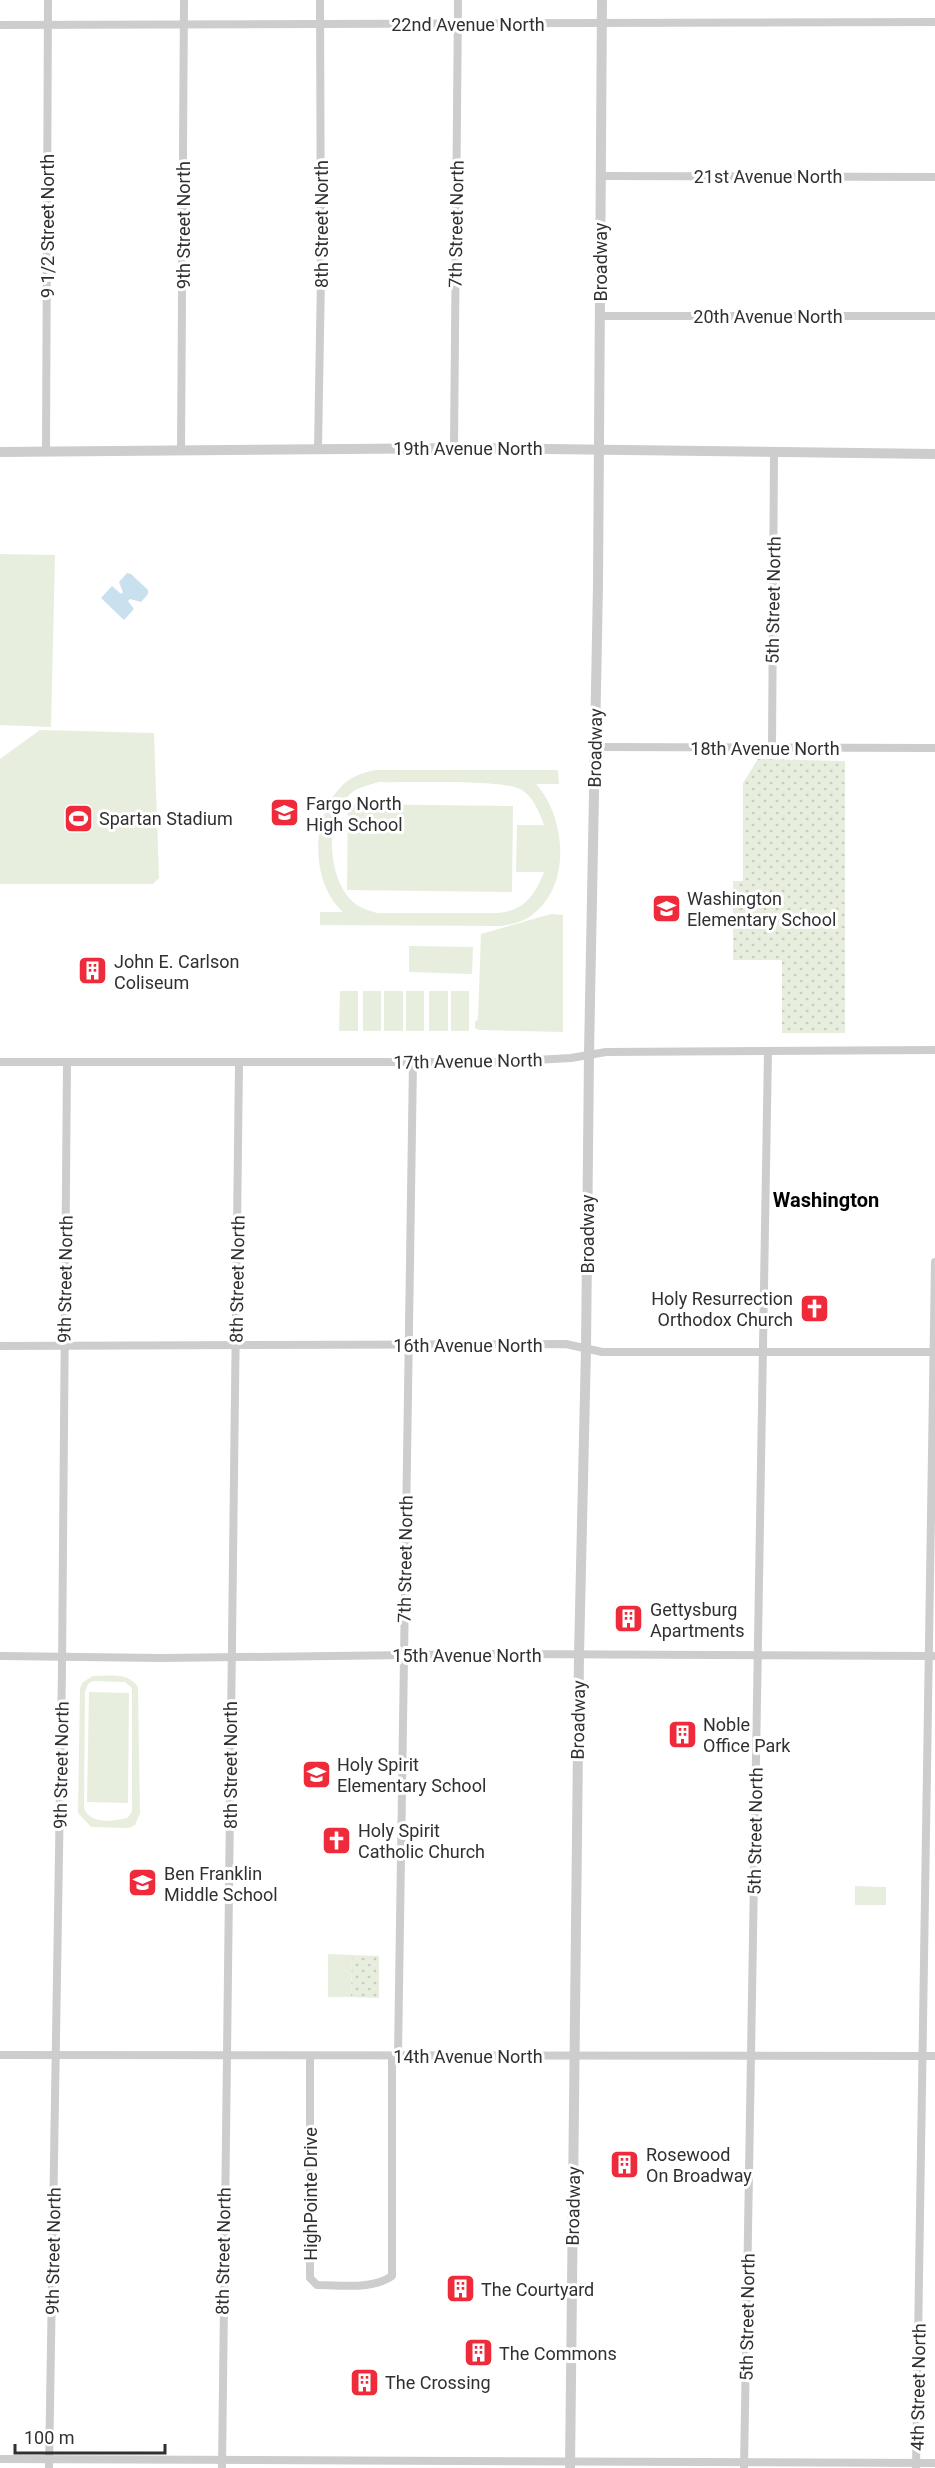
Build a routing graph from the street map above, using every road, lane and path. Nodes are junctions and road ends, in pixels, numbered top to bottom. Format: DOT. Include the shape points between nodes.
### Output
graph roads {
  1 [pos="48,0"];
  2 [pos="184,0"];
  3 [pos="320,0"];
  4 [pos="458,0"];
  5 [pos="602,0"];
  6 [pos="935,22"];
  7 [pos="184,24"];
  8 [pos="320,24"];
  9 [pos="458,24"];
  10 [pos="602,24"];
  11 [pos="0,25"];
  12 [pos="48,25"];
  13 [pos="601,176"];
  14 [pos="935,177"];
  15 [pos="600,316"];
  16 [pos="935,316"];
  17 [pos="318,448"];
  18 [pos="454,448"];
  19 [pos="599,449"];
  20 [pos="181,450"];
  21 [pos="46,451"];
  22 [pos="0,452"];
  23 [pos="774,453"];
  24 [pos="935,454"];
  25 [pos="595,747"];
  26 [pos="772,747"];
  27 [pos="935,748"];
  28 [pos="935,1050"];
  29 [pos="768,1051"];
  30 [pos="589,1054"];
  31 [pos="0,1062"];
  32 [pos="67,1062"];
  33 [pos="413,1062"];
  34 [pos="239,1063"];
  35 [pos="935,1262"];
  36 [pos="64,1345"];
  37 [pos="236,1345"];
  38 [pos="409,1345"];
  39 [pos="0,1346"];
  40 [pos="586,1349"];
  41 [pos="762,1352"];
  42 [pos="934,1353"];
  43 [pos="404,1654"];
  44 [pos="579,1655"];
  45 [pos="757,1655"];
  46 [pos="0,1656"];
  47 [pos="231,1656"];
  48 [pos="932,1656"];
  49 [pos="62,1657"];
  50 [pos="0,2055"];
  51 [pos="57,2056"];
  52 [pos="227,2056"];
  53 [pos="310,2056"];
  54 [pos="395,2056"];
  55 [pos="575,2056"];
  56 [pos="923,2056"];
  57 [pos="935,2056"];
  58 [pos="752,2057"];
  59 [pos="0,2459"];
  60 [pos="49,2463"];
  61 [pos="222,2463"];
  62 [pos="935,2463"];
  63 [pos="393,2464"];
  64 [pos="570,2464"];
  65 [pos="744,2465"];
  66 [pos="916,2465"];
  1 -- 12 [label="street, 9 1/2 Street North"];
  2 -- 7 [label="street, 9th Street North"];
  3 -- 8 [label="street, 8th Street North"];
  4 -- 9 [label="street, 7th Street North"];
  5 -- 10 [label="street, Broadway"];
  6 -- 10 [label="street, 22nd Avenue North"];
  7 -- 8 [label="street, 22nd Avenue North"];
  7 -- 12 [label="street, 22nd Avenue North"];
  7 -- 20 [label="street, 9th Street North"];
  8 -- 9 [label="street, 22nd Avenue North"];
  8 -- 17 [label="street, 8th Street North"];
  9 -- 10 [label="street, 22nd Avenue North"];
  9 -- 18 [label="street, 7th Street North"];
  10 -- 13 [label="street, Broadway"];
  11 -- 12 [label="street, 22nd Avenue North"];
  12 -- 21 [label="street, 9 1/2 Street North"];
  13 -- 14 [label="street, 21st Avenue North"];
  13 -- 15 [label="street, Broadway"];
  15 -- 16 [label="street, 20th Avenue North"];
  15 -- 19 [label="street, Broadway"];
  17 -- 18 [label="street, 19th Avenue North"];
  17 -- 20 [label="street, 19th Avenue North"];
  18 -- 19 [label="street, 19th Avenue North"];
  19 -- 23 [label="street, 19th Avenue North"];
  19 -- 25 [label="street, Broadway"];
  20 -- 21 [label="street, 19th Avenue North"];
  21 -- 22 [label="street, 19th Avenue North"];
  23 -- 24 [label="street, 19th Avenue North"];
  23 -- 26 [label="street, 5th Street North"];
  25 -- 26 [label="street, 18th Avenue North"];
  25 -- 30 [label="street, Broadway"];
  26 -- 27 [label="street, 18th Avenue North"];
  28 -- 29 [label="street, 17th Avenue North"];
  29 -- 30 [label="street, 17th Avenue North"];
  29 -- 41 [label="street, 5th Street North"];
  30 -- 33 [label="street, 17th Avenue North" via="500,1062"];
  30 -- 40 [label="street, Broadway"];
  31 -- 32 [label="street, 17th Avenue North"];
  32 -- 34 [label="street, 17th Avenue North"];
  32 -- 36 [label="street, 9th Street North"];
  33 -- 34 [label="street, 17th Avenue North"];
  33 -- 38 [label="street, 7th Street North"];
  34 -- 37 [label="street, 8th Street North"];
  35 -- 42 [label="street, 4th Street North"];
  36 -- 37 [label="street, 16th Avenue North"];
  36 -- 39 [label="street, 16th Avenue North"];
  36 -- 49 [label="street, 9th Street North"];
  37 -- 38 [label="street, 16th Avenue North"];
  37 -- 47 [label="street, 8th Street North"];
  38 -- 40 [label="street, 16th Avenue North" via="566,1344"];
  38 -- 43 [label="street, 7th Street North"];
  40 -- 41 [label="street, 16th Avenue North"];
  40 -- 44 [label="street, Broadway"];
  41 -- 42 [label="street, 16th Avenue North"];
  41 -- 45 [label="street, 5th Street North"];
  42 -- 48 [label="street, 4th Street North"];
  43 -- 44 [label="street, 15th Avenue North"];
  43 -- 47 [label="street, 15th Avenue North"];
  43 -- 54 [label="street, 7th Street North"];
  44 -- 45 [label="street, 15th Avenue North"];
  44 -- 55 [label="street, Broadway"];
  45 -- 48 [label="street, 15th Avenue North"];
  45 -- 58 [label="street, 5th Street North"];
  46 -- 49 [label="street, 15th Avenue North"];
  47 -- 49 [label="street, 15th Avenue North"];
  47 -- 52 [label="street, 8th Street North"];
  48 -- 56 [label="street, 4th Street North"];
  49 -- 51 [label="street, 9th Street North"];
  50 -- 51 [label="street, 14th Avenue North"];
  51 -- 52 [label="street, 14th Avenue North"];
  51 -- 60 [label="street, 9th Street North"];
  52 -- 53 [label="street, 14th Avenue North"];
  52 -- 61 [label="street, 8th Street North"];
  53 -- 54 [label="street, 14th Avenue North"];
  53 -- 54 [label="street, HighPointe Drive" via="310,2278 317,2285 366,2285 392,2276"];
  54 -- 55 [label="street, 14th Avenue North"];
  55 -- 58 [label="street, 14th Avenue North"];
  55 -- 64 [label="street, Broadway"];
  56 -- 57 [label="street, 14th Avenue North"];
  56 -- 58 [label="street, 14th Avenue North"];
  56 -- 66 [label="street, 4th Street North"];
  58 -- 65 [label="street, 5th Street North"];
  59 -- 60 [label="street"];
  60 -- 61 [label="street"];
  61 -- 63 [label="street"];
  62 -- 66 [label="street"];
  63 -- 64 [label="street"];
  64 -- 65 [label="street"];
  65 -- 66 [label="street"];
}
